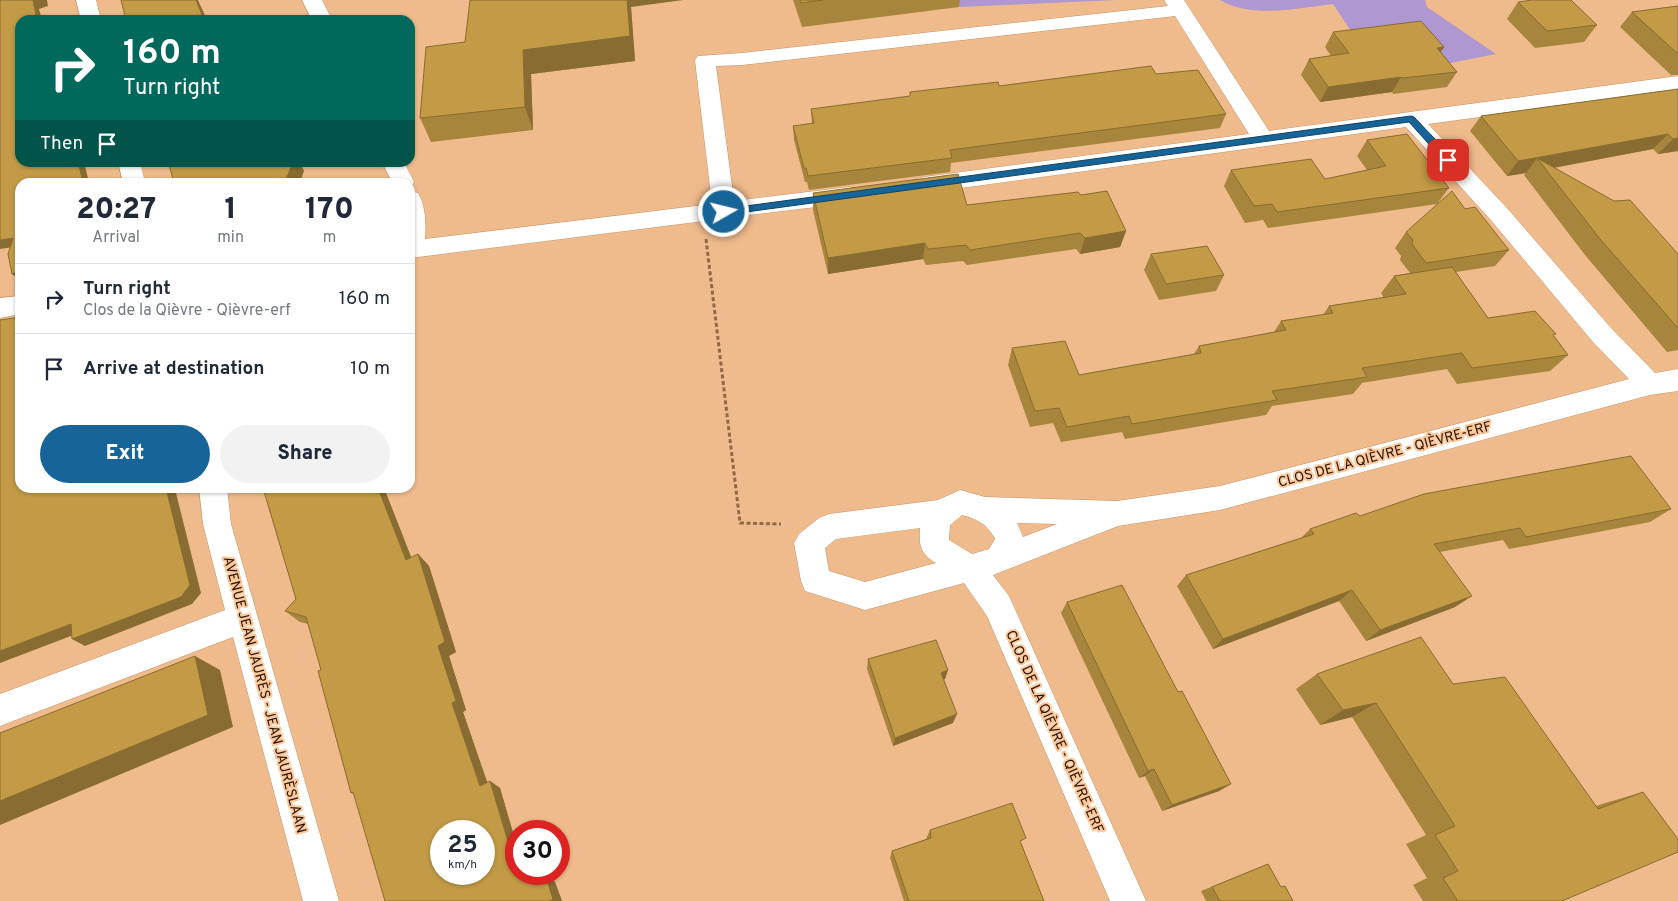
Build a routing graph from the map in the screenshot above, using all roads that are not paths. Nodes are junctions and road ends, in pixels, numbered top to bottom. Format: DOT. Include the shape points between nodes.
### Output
graph roads {
  1 [pos="86,0"];
  2 [pos="312,0"];
  3 [pos="1177,5"];
  4 [pos="90,15"];
  5 [pos="320,15"];
  6 [pos="1678,83"];
  7 [pos="1411,119"];
  8 [pos="1263,139"];
  9 [pos="900,188"];
  10 [pos="871,192"];
  11 [pos="724,212"];
  12 [pos="415,249"];
  13 [pos="15,306"];
  14 [pos="0,308"];
  15 [pos="1678,380"];
  16 [pos="1650,384"];
  17 [pos="214,493"];
  18 [pos="986,509"];
  19 [pos="942,512"];
  20 [pos="1117,514"];
  21 [pos="985,564"];
  22 [pos="243,618"];
  23 [pos="0,710"];
  24 [pos="320,901"];
  25 [pos="1128,901"];
  1 -- 4 [label="street"];
  2 -- 5 [label="street"];
  3 -- 8 [label="street"];
  3 -- 11 [label="street" via="742,59 705,60"];
  6 -- 7 [label="street"];
  7 -- 8 [label="street"];
  7 -- 16 [label="street" via="1498,213 1602,335"];
  8 -- 9 [label="street"];
  10 -- 11 [label="street"];
  11 -- 12 [label="street"];
  13 -- 14 [label="street"];
  15 -- 16 [label="street, CLOS DE LA QIÈVRE - QIÈVRE-ERF"];
  16 -- 20 [label="street, CLOS DE LA QIÈVRE - QIÈVRE-ERF" via="1220,498"];
  17 -- 22 [label="street, AVENUE JEAN JAURÈS - JEAN JAURÈSLAAN" via="217,524"];
  18 -- 19 [label="street, CLOS DE LA QIÈVRE - QIÈVRE-ERF" via="960,502"];
  18 -- 20 [label="street, CLOS DE LA QIÈVRE - QIÈVRE-ERF"];
  18 -- 21 [label="street, CLOS DE LA QIÈVRE - QIÈVRE-ERF" via="1004,523 1010,540"];
  19 -- 21 [label="street, CLOS DE LA QIÈVRE - QIÈVRE-ERF" via="934,528 935,547"];
  19 -- 21 [label="street, CLOS DE LA QIÈVRE - QIÈVRE-ERF" via="829,527 809,544 816,581 865,596"];
  20 -- 21 [label="street, CLOS DE LA QIÈVRE - QIÈVRE-ERF"];
  21 -- 25 [label="street, CLOS DE LA QIÈVRE - QIÈVRE-ERF" via="998,606"];
  22 -- 23 [label="street"];
  22 -- 24 [label="street, AVENUE JEAN JAURÈS - JEAN JAURÈSLAAN"];
}
